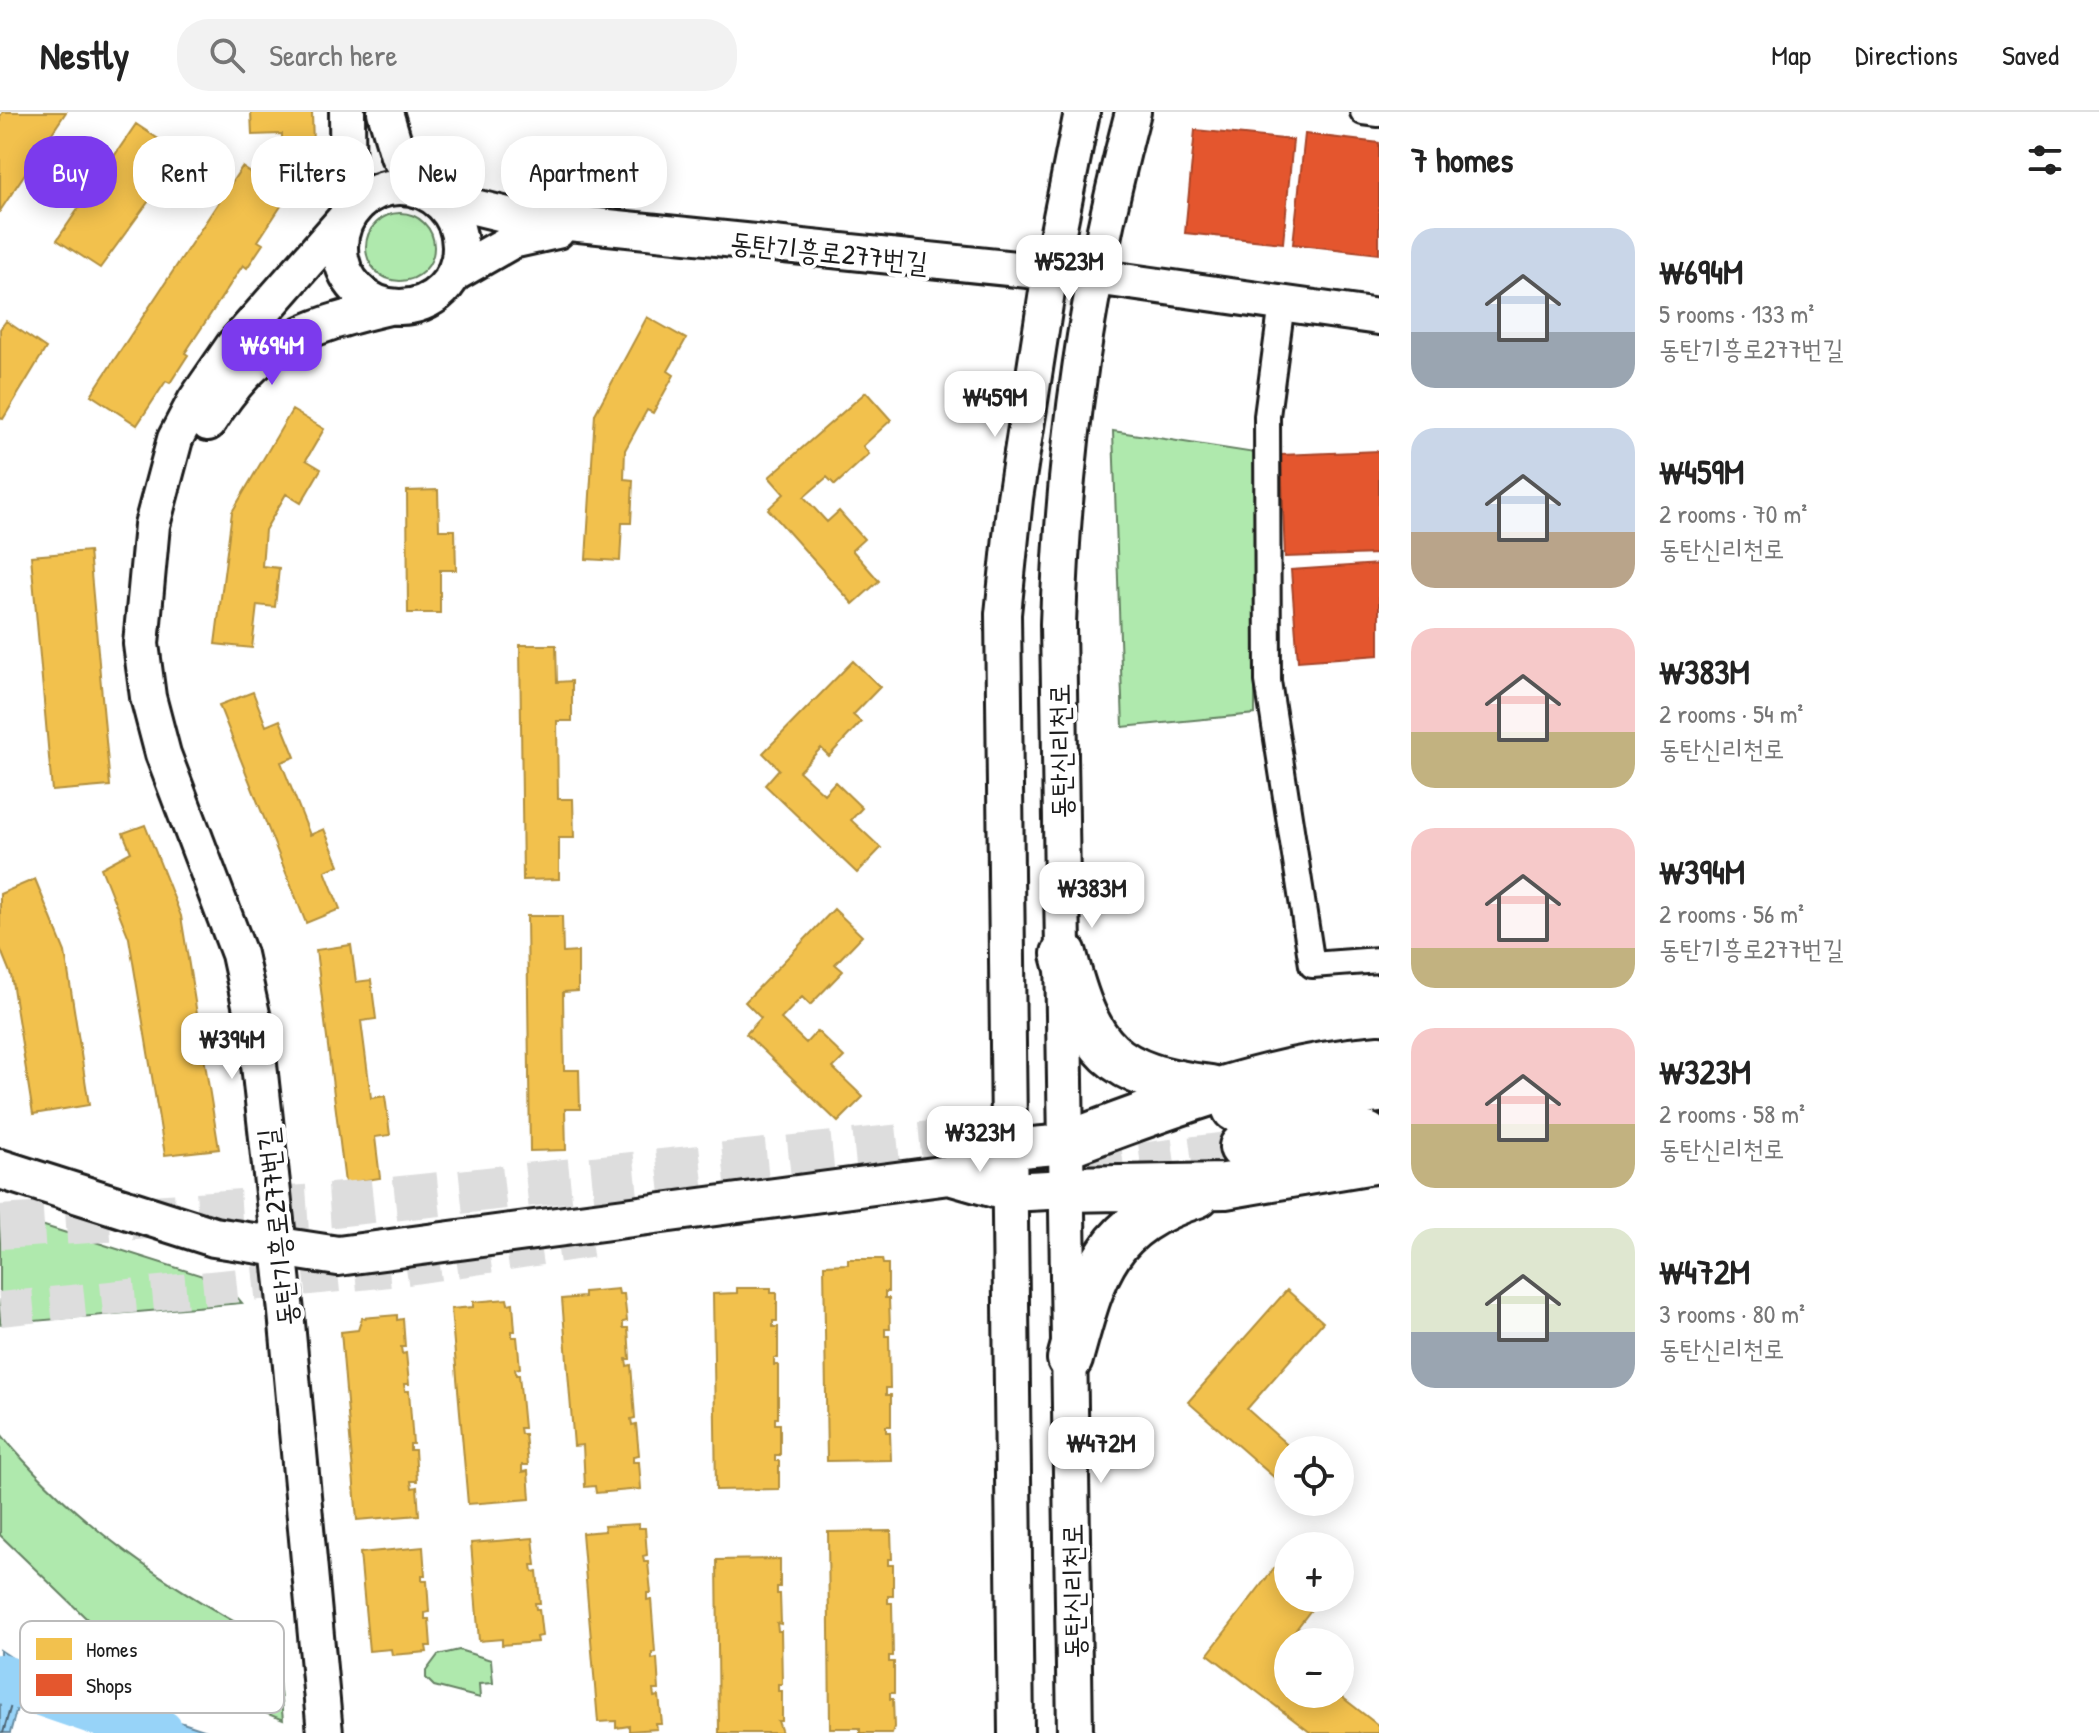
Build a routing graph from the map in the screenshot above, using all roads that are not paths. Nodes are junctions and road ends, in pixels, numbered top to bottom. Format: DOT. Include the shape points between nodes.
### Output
graph roads {
  1 [pos="347,112"];
  2 [pos="385,112"];
  3 [pos="1082,112"];
  4 [pos="1133,112"];
  5 [pos="1363,112"];
  6 [pos="1379,114"];
  7 [pos="392,136"];
  8 [pos="390,188"];
  9 [pos="444,208"];
  10 [pos="482,208"];
  11 [pos="348,215"];
  12 [pos="609,229"];
  13 [pos="1050,272"];
  14 [pos="454,274"];
  15 [pos="1095,277"];
  16 [pos="1282,303"];
  17 [pos="389,307"];
  18 [pos="1379,317"];
  19 [pos="167,478"];
  20 [pos="1064,954"];
  21 [pos="1379,960"];
  22 [pos="1379,1058"];
  23 [pos="1379,1090"];
  24 [pos="1230,1115"];
  25 [pos="1379,1134"];
  26 [pos="1067,1144"];
  27 [pos="1009,1149"];
  28 [pos="1379,1160"];
  29 [pos="0,1169"];
  30 [pos="949,1175"];
  31 [pos="1225,1186"];
  32 [pos="1068,1189"];
  33 [pos="1009,1192"];
  34 [pos="280,1248"];
  35 [pos="1070,1359"];
  36 [pos="324,1721"];
  37 [pos="1016,1733"];
  38 [pos="1075,1733"];
  1 -- 11 [label="street"];
  2 -- 7 [label="street"];
  3 -- 13 [label="street, 동탄신리천로"];
  4 -- 15 [label="street, 동탄신리천로"];
  5 -- 6 [label="street"];
  8 -- 11 [label="street, 동탄기흥로277번길" via="361,200"];
  9 -- 14 [label="street" via="459,233"];
  10 -- 12 [label="street, 동탄기흥로277번길"];
  11 -- 17 [label="street" via="340,243 344,272 370,300"];
  11 -- 19 [label="street, 동탄기흥로277번길" via="218,368 175,439"];
  12 -- 13 [label="street, 동탄기흥로277번길"];
  12 -- 14 [label="street, 동탄기흥로277번길" via="520,238"];
  13 -- 15 [label="street, 동탄기흥로277번길"];
  13 -- 27 [label="street, 동탄신리천로" via="1003,614"];
  14 -- 17 [label="street, 동탄기흥로277번길" via="426,302"];
  15 -- 16 [label="street, 동탄기흥로277번길"];
  15 -- 20 [label="street, 동탄신리천로" via="1081,341 1062,505 1058,624"];
  16 -- 18 [label="street, 동탄기흥로277번길"];
  16 -- 21 [label="street" via="1267,416 1268,681 1312,965"];
  17 -- 19 [label="street, 동탄기흥로277번길" via="321,323 264,354 240,378"];
  19 -- 34 [label="street, 동탄기흥로277번길" via="152,525 143,657 163,754 239,954 255,1028"];
  20 -- 24 [label="highway" via="1074,994 1112,1057"];
  20 -- 26 [label="street, 동탄신리천로"];
  22 -- 24 [label="highway" via="1324,1062"];
  23 -- 24 [label="highway"];
  24 -- 25 [label="highway"];
  24 -- 26 [label="highway"];
  26 -- 27 [label="main road"];
  26 -- 32 [label="street, 동탄신리천로"];
  27 -- 30 [label="main road"];
  27 -- 33 [label="street, 동탄신리천로"];
  28 -- 31 [label="highway"];
  29 -- 34 [label="main road" via="214,1237"];
  30 -- 33 [label="main road"];
  30 -- 34 [label="main road" via="338,1256"];
  31 -- 32 [label="highway"];
  31 -- 35 [label="highway" via="1145,1218 1112,1247 1091,1283"];
  32 -- 33 [label="main road"];
  32 -- 35 [label="street, 동탄신리천로"];
  33 -- 37 [label="street, 동탄신리천로"];
  34 -- 36 [label="street, 동탄기흥로277번길"];
  35 -- 38 [label="street, 동탄신리천로"];
}
